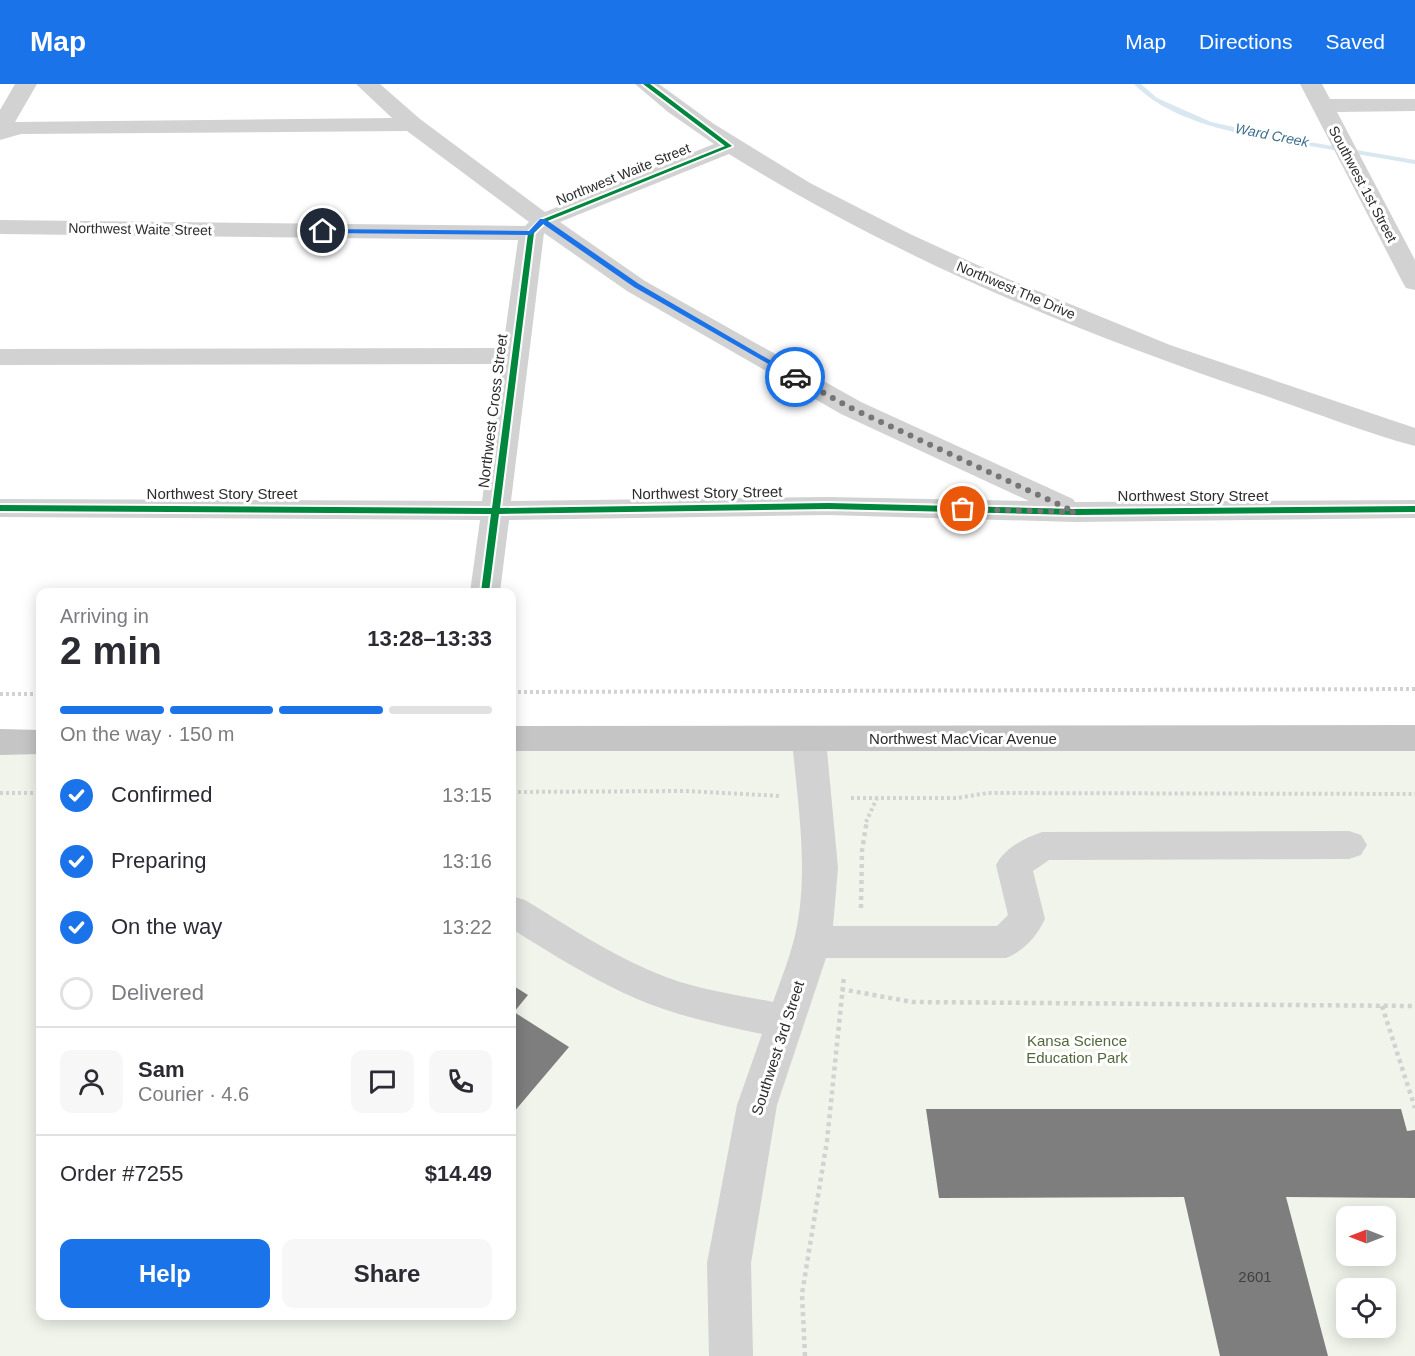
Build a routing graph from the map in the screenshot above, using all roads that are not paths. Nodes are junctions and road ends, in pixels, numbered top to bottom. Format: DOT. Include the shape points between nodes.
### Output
graph roads {
  1 [pos="26,84"];
  2 [pos="367,84"];
  3 [pos="646,84"];
  4 [pos="1311,84"];
  5 [pos="1415,105"];
  6 [pos="1327,116"];
  7 [pos="412,124"];
  8 [pos="0,131"];
  9 [pos="729,146"];
  10 [pos="0,227"];
  11 [pos="537,227"];
  12 [pos="1415,283"];
  13 [pos="515,356"];
  14 [pos="0,357"];
  15 [pos="1415,437"];
  16 [pos="0,508"];
  17 [pos="1415,509"];
  18 [pos="496,510"];
  19 [pos="1075,512"];
  20 [pos="486,588"];
  21 [pos="1415,738"];
  22 [pos="516,739"];
  23 [pos="809,740"];
  24 [pos="0,742"];
  25 [pos="36,742"];
  26 [pos="1349,845"];
  27 [pos="516,913"];
  28 [pos="811,942"];
  29 [pos="786,1022"];
  30 [pos="731,1356"];
  1 -- 8 [label="street"];
  2 -- 7 [label="street"];
  3 -- 9 [label="street, Northwest The Drive"];
  4 -- 6 [label="street, Southwest 1st Street"];
  5 -- 6 [label="street"];
  6 -- 12 [label="street, Southwest 1st Street"];
  7 -- 8 [label="street" via="20,127"];
  7 -- 11 [label="street"];
  9 -- 11 [label="street, Northwest Waite Street"];
  9 -- 15 [label="street, Northwest The Drive" via="859,218 1018,292 1160,350"];
  10 -- 11 [label="street, Northwest Waite Street"];
  11 -- 13 [label="street, Northwest Cross Street"];
  11 -- 19 [label="street" via="851,408"];
  13 -- 14 [label="street"];
  13 -- 18 [label="street, Northwest Cross Street"];
  16 -- 18 [label="street, Northwest Story Street"];
  17 -- 19 [label="street, Northwest Story Street"];
  18 -- 19 [label="street, Northwest Story Street" via="828,506"];
  18 -- 20 [label="street, Northwest Cross Street"];
  21 -- 23 [label="main road, Northwest MacVicar Avenue"];
  22 -- 23 [label="main road, Northwest MacVicar Avenue"];
  23 -- 28 [label="street, Southwest 3rd Street" via="820,868"];
  24 -- 25 [label="main road"];
  26 -- 28 [label="street" via="1042,846 1014,865 1027,919 1006,942"];
  27 -- 29 [label="street" via="614,971 653,988"];
  28 -- 29 [label="street, Southwest 3rd Street"];
  29 -- 30 [label="street, Southwest 3rd Street" via="757,1105 729,1263"];
}
